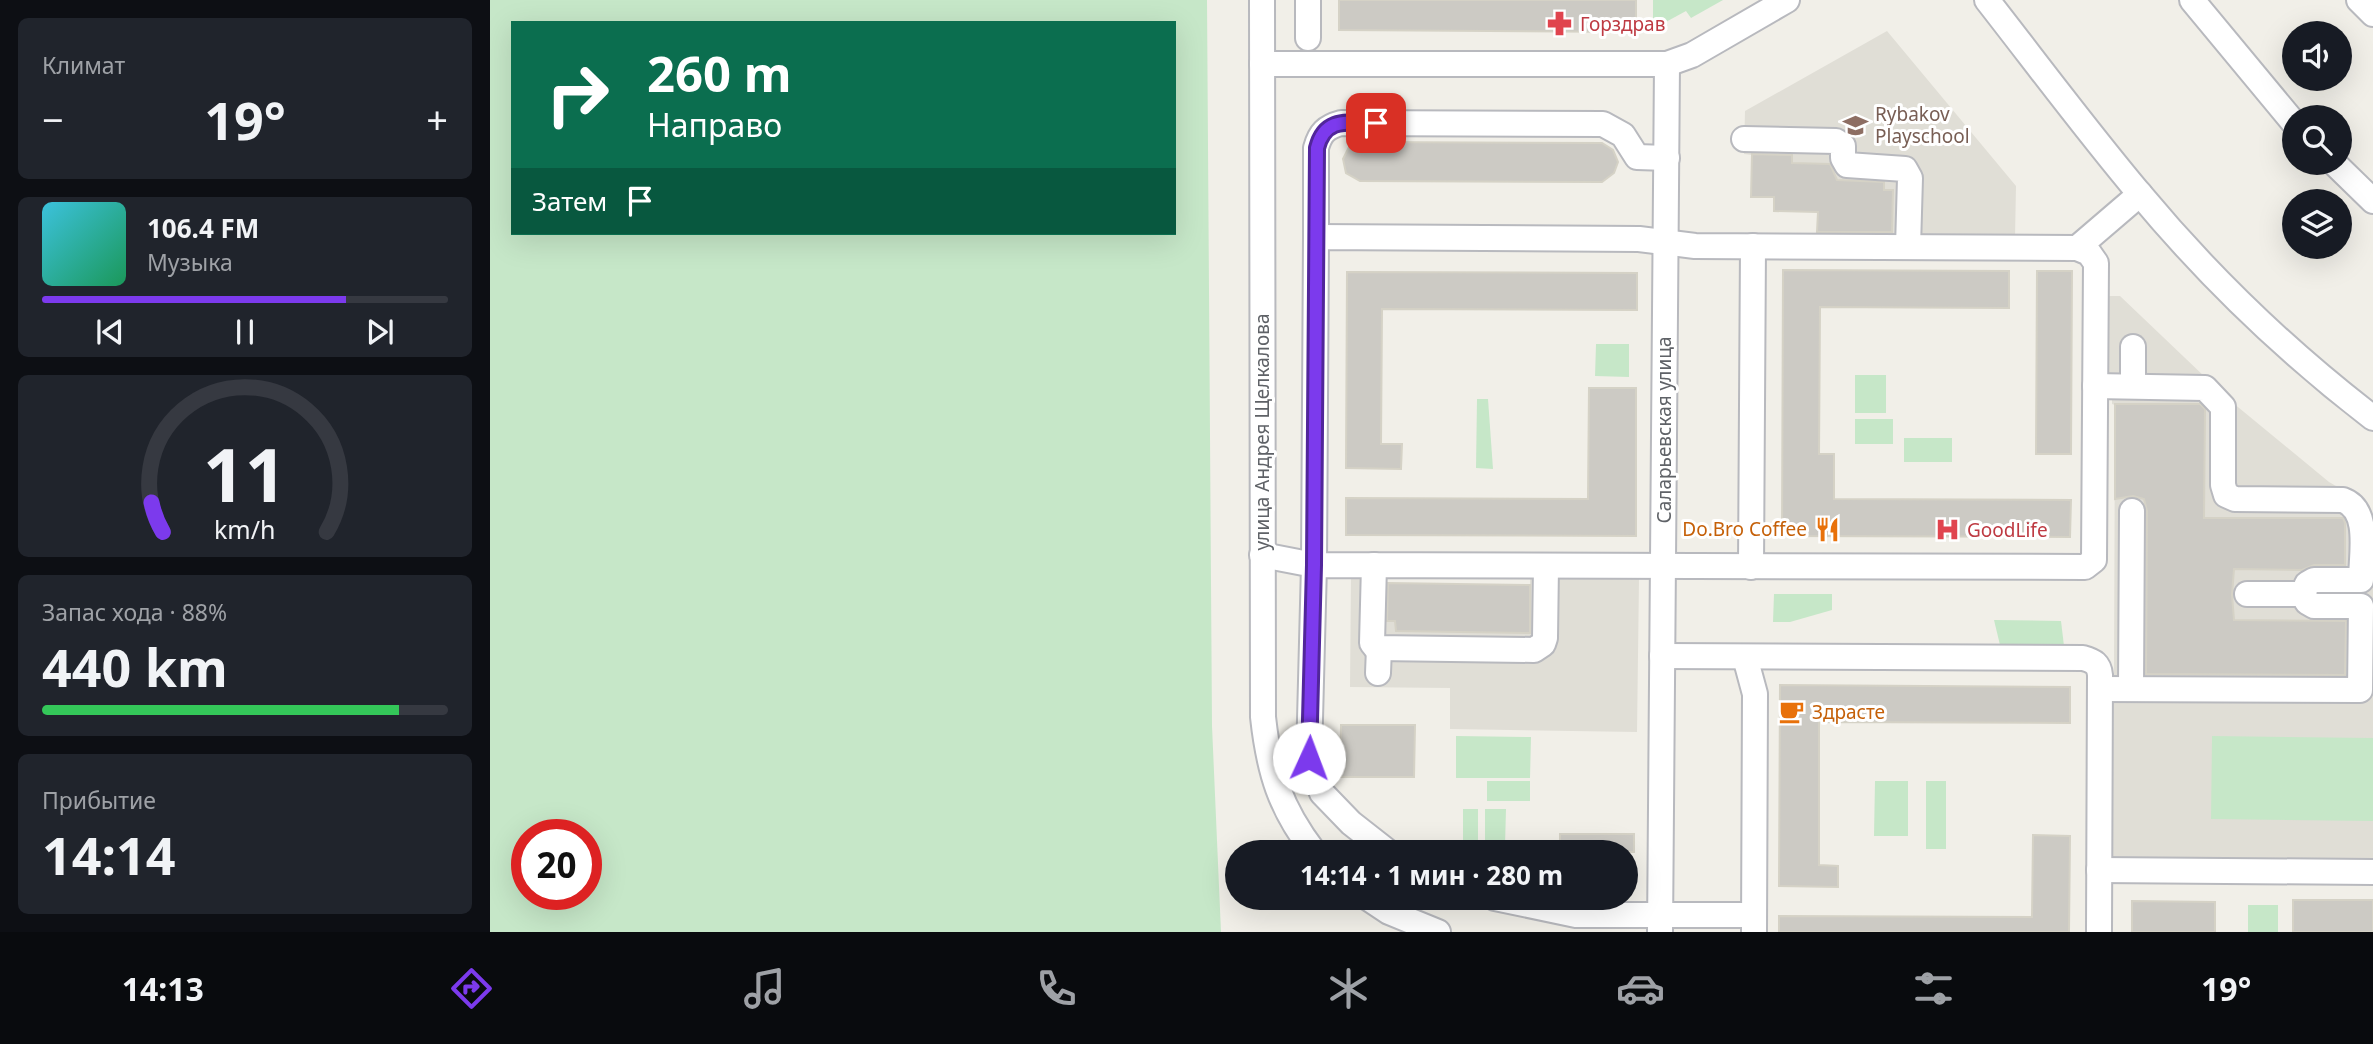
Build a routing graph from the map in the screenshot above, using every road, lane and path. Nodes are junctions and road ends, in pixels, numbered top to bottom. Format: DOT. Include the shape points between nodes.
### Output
graph roads {
  1 [pos="1262,0"];
  2 [pos="1308,0"];
  3 [pos="1787,0"];
  4 [pos="1987,0"];
  5 [pos="2192,0"];
  6 [pos="2359,0"];
  7 [pos="2373,14"];
  8 [pos="1308,38"];
  9 [pos="1262,64"];
  10 [pos="1667,64"];
  11 [pos="2282,109"];
  12 [pos="1744,139"];
  13 [pos="1667,158"];
  14 [pos="2346,175"];
  15 [pos="2140,194"];
  16 [pos="2373,201"];
  17 [pos="1316,237"];
  18 [pos="1666,242"];
  19 [pos="1753,246"];
  20 [pos="1908,247"];
  21 [pos="2077,248"];
  22 [pos="2133,347"];
  23 [pos="2095,386"];
  24 [pos="2133,386"];
  25 [pos="2373,418"];
  26 [pos="2132,511"];
  27 [pos="1262,555"];
  28 [pos="1314,565"];
  29 [pos="1374,565"];
  30 [pos="1546,566"];
  31 [pos="1663,566"];
  32 [pos="1751,567"];
  33 [pos="2361,580"];
  34 [pos="2247,594"];
  35 [pos="2303,594"];
  36 [pos="2361,606"];
  37 [pos="1379,648"];
  38 [pos="1662,656"];
  39 [pos="1745,657"];
  40 [pos="1378,673"];
  41 [pos="2100,689"];
  42 [pos="2131,690"];
  43 [pos="1304,840"];
  44 [pos="1373,840"];
  45 [pos="2099,870"];
  46 [pos="2373,872"];
  47 [pos="1386,910"];
  48 [pos="1552,910"];
  49 [pos="1660,923"];
  50 [pos="1754,924"];
  51 [pos="1438,932"];
  52 [pos="2099,932"];
  1 -- 9 [label="street, улица Андрея Щелкалова"];
  2 -- 8 [label="street"];
  3 -- 10 [label="street" via="1692,55"];
  4 -- 15 [label="street"];
  5 -- 11 [label="street"];
  6 -- 7 [label="street"];
  9 -- 10 [label="street"];
  9 -- 27 [label="street, улица Андрея Щелкалова"];
  10 -- 13 [label="street, Саларьевская улица"];
  12 -- 20 [label="street" via="1836,141 1843,146 1847,165 1905,169 1910,178"];
  13 -- 17 [label="street" via="1637,157 1623,135 1604,124 1341,123 1320,136 1317,148"];
  13 -- 18 [label="street, Саларьевская улица"];
  14 -- 16 [label="street"];
  15 -- 21 [label="street"];
  15 -- 25 [label="street" via="2254,317"];
  17 -- 18 [label="street"];
  17 -- 28 [label="street"];
  18 -- 19 [label="street"];
  18 -- 31 [label="street, Саларьевская улица"];
  19 -- 20 [label="street"];
  19 -- 32 [label="street"];
  20 -- 21 [label="street"];
  21 -- 23 [label="street" via="2093,257 2097,271"];
  22 -- 24 [label="street"];
  23 -- 24 [label="street"];
  23 -- 32 [label="street" via="2094,559 2085,567"];
  24 -- 33 [label="street" via="2202,387 2219,400 2223,410 2223,485 2230,497 2353,504 2360,518"];
  26 -- 42 [label="street"];
  27 -- 28 [label="street"];
  27 -- 43 [label="street, улица Андрея Щелкалова" via="1267,760 1279,797"];
  28 -- 29 [label="street"];
  28 -- 44 [label="street" via="1309,758 1322,793"];
  29 -- 30 [label="street"];
  29 -- 37 [label="street" via="1372,643"];
  30 -- 31 [label="street"];
  30 -- 37 [label="street" via="1545,638 1539,648"];
  31 -- 32 [label="street"];
  31 -- 38 [label="street, Саларьевская улица"];
  33 -- 35 [label="street" via="2314,580"];
  33 -- 36 [label="street"];
  34 -- 35 [label="street"];
  35 -- 36 [label="street" via="2314,606"];
  36 -- 42 [label="street" via="2360,691"];
  37 -- 40 [label="street"];
  38 -- 39 [label="street"];
  38 -- 49 [label="street, Саларьевская улица"];
  39 -- 41 [label="street" via="2083,659 2099,667"];
  39 -- 50 [label="street" via="1755,694"];
  41 -- 42 [label="street"];
  41 -- 45 [label="street"];
  45 -- 46 [label="street"];
  45 -- 52 [label="street"];
  47 -- 51 [label="street"];
  48 -- 49 [label="street"];
  49 -- 50 [label="street"];
}
